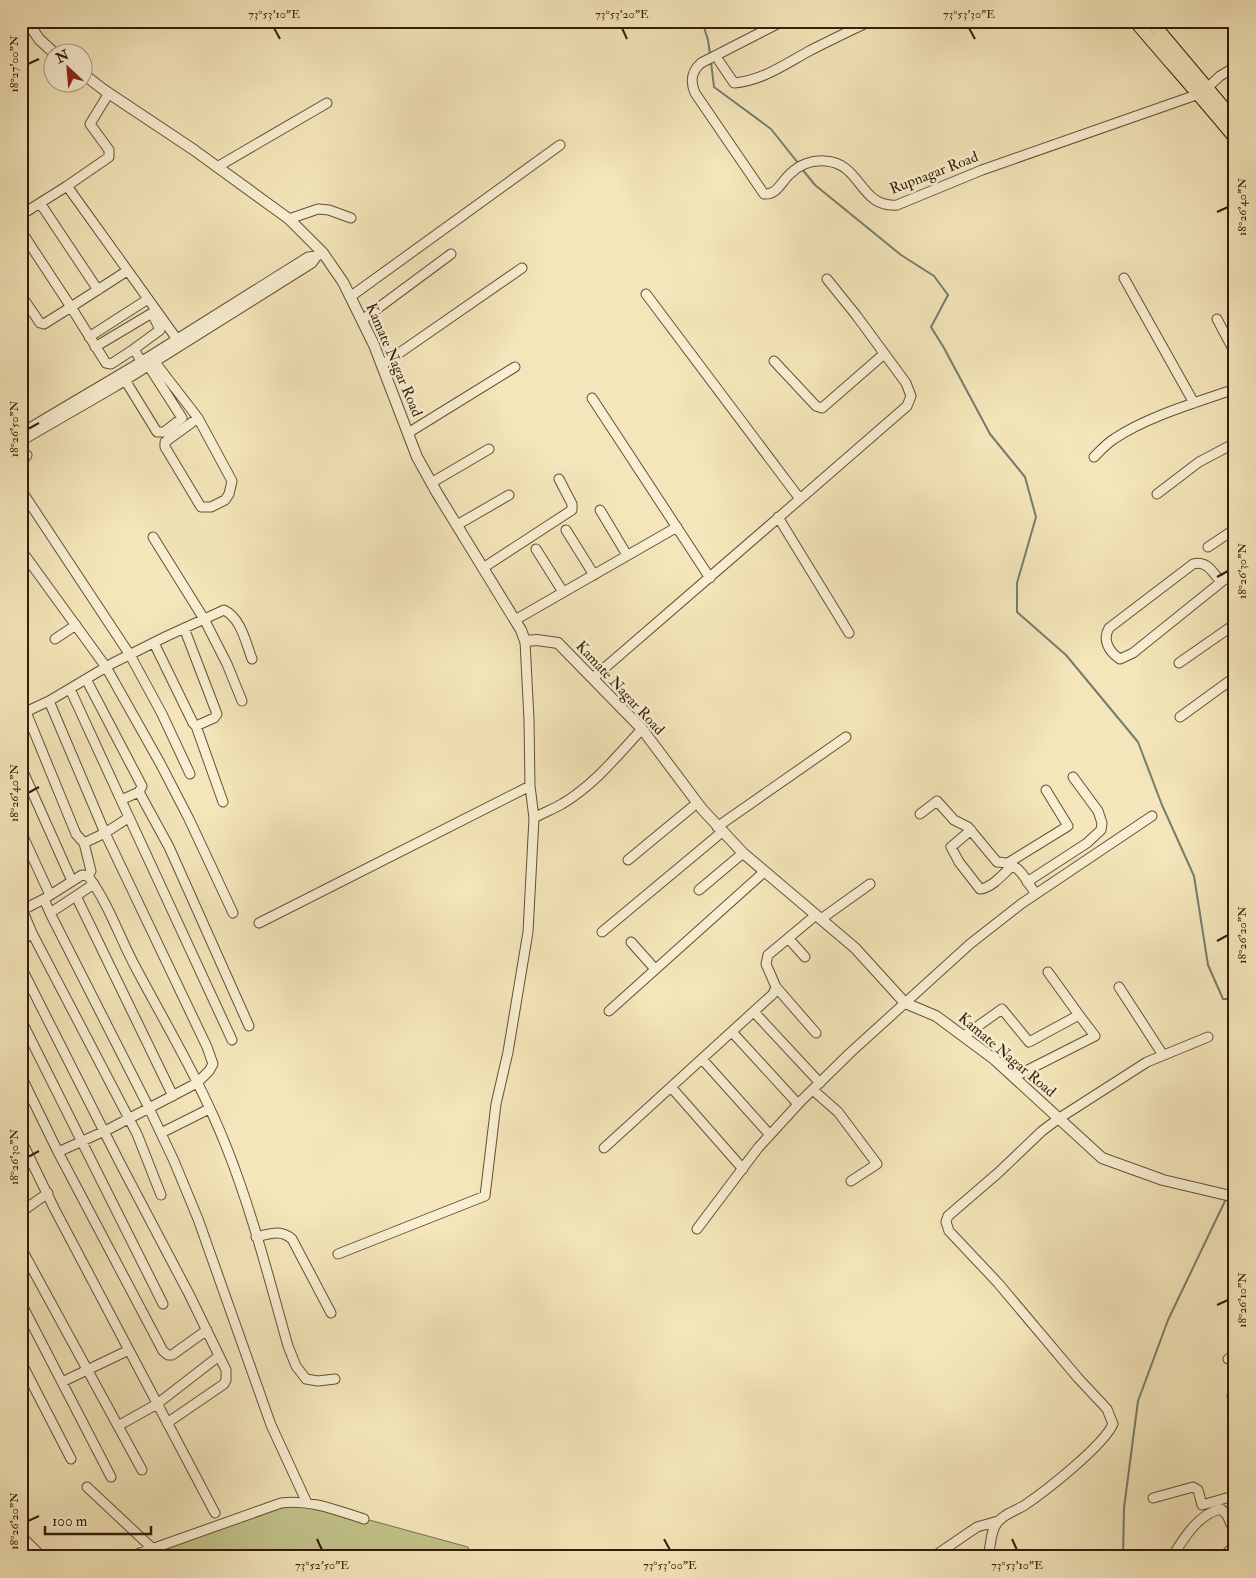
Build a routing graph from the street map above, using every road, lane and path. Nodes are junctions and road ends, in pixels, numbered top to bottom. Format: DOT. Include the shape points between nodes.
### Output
graph roads {
  1 [pos="27,21"];
  2 [pos="783,21"];
  3 [pos="871,21"];
  4 [pos="1135,21"];
  5 [pos="1151,21"];
  6 [pos="42,42"];
  7 [pos="717,59"];
  8 [pos="1235,67"];
  9 [pos="92,80"];
  10 [pos="1203,91"];
  11 [pos="109,93"];
  12 [pos="327,103"];
  13 [pos="1235,121"];
  14 [pos="1235,138"];
  15 [pos="560,145"];
  16 [pos="217,167"];
  17 [pos="67,186"];
  18 [pos="40,203"];
  19 [pos="21,215"];
  20 [pos="289,218"];
  21 [pos="351,218"];
  22 [pos="21,231"];
  23 [pos="451,254"];
  24 [pos="320,255"];
  25 [pos="522,268"];
  26 [pos="128,271"];
  27 [pos="827,278"];
  28 [pos="1124,278"];
  29 [pos="98,290"];
  30 [pos="646,294"];
  31 [pos="21,295"];
  32 [pos="350,297"];
  33 [pos="148,299"];
  34 [pos="71,307"];
  35 [pos="1217,319"];
  36 [pos="362,320"];
  37 [pos="89,337"];
  38 [pos="179,342"];
  39 [pos="95,347"];
  40 [pos="134,349"];
  41 [pos="1235,353"];
  42 [pos="884,354"];
  43 [pos="774,360"];
  44 [pos="148,363"];
  45 [pos="382,365"];
  46 [pos="515,368"];
  47 [pos="125,380"];
  48 [pos="1235,389"];
  49 [pos="592,398"];
  50 [pos="1194,403"];
  51 [pos="198,418"];
  52 [pos="21,433"];
  53 [pos="408,433"];
  54 [pos="21,441"];
  55 [pos="1235,443"];
  56 [pos="489,449"];
  57 [pos="27,455"];
  58 [pos="1094,457"];
  59 [pos="21,464"];
  60 [pos="559,479"];
  61 [pos="431,483"];
  62 [pos="21,490"];
  63 [pos="1157,494"];
  64 [pos="509,495"];
  65 [pos="800,500"];
  66 [pos="600,510"];
  67 [pos="778,517"];
  68 [pos="457,524"];
  69 [pos="677,527"];
  70 [pos="566,530"];
  71 [pos="1235,530"];
  72 [pos="153,537"];
  73 [pos="1208,547"];
  74 [pos="536,549"];
  75 [pos="21,550"];
  76 [pos="627,555"];
  77 [pos="483,568"];
  78 [pos="1235,571"];
  79 [pos="594,575"];
  80 [pos="710,578"];
  81 [pos="1221,582"];
  82 [pos="563,592"];
  83 [pos="204,619"];
  84 [pos="515,620"];
  85 [pos="1235,624"];
  86 [pos="76,625"];
  87 [pos="184,628"];
  88 [pos="849,633"];
  89 [pos="55,638"];
  90 [pos="525,641"];
  91 [pos="154,643"];
  92 [pos="130,655"];
  93 [pos="252,659"];
  94 [pos="1179,663"];
  95 [pos="106,667"];
  96 [pos="1235,677"];
  97 [pos="593,678"];
  98 [pos="86,679"];
  99 [pos="70,689"];
  100 [pos="49,701"];
  101 [pos="242,701"];
  102 [pos="24,713"];
  103 [pos="1180,717"];
  104 [pos="196,726"];
  105 [pos="642,729"];
  106 [pos="846,737"];
  107 [pos="21,767"];
  108 [pos="190,774"];
  109 [pos="1073,777"];
  110 [pos="530,786"];
  111 [pos="1046,790"];
  112 [pos="139,792"];
  113 [pos="121,800"];
  114 [pos="223,802"];
  115 [pos="698,804"];
  116 [pos="920,814"];
  117 [pos="1152,816"];
  118 [pos="128,818"];
  119 [pos="534,818"];
  120 [pos="719,829"];
  121 [pos="971,830"];
  122 [pos="21,832"];
  123 [pos="104,832"];
  124 [pos="84,843"];
  125 [pos="742,854"];
  126 [pos="628,860"];
  127 [pos="1011,864"];
  128 [pos="764,872"];
  129 [pos="88,876"];
  130 [pos="72,881"];
  131 [pos="1027,882"];
  132 [pos="94,884"];
  133 [pos="870,884"];
  134 [pos="699,890"];
  135 [pos="1036,894"];
  136 [pos="76,896"];
  137 [pos="47,897"];
  138 [pos="22,908"];
  139 [pos="50,913"];
  140 [pos="233,913"];
  141 [pos="819,917"];
  142 [pos="259,923"];
  143 [pos="602,932"];
  144 [pos="32,933"];
  145 [pos="788,938"];
  146 [pos="21,941"];
  147 [pos="630,942"];
  148 [pos="805,957"];
  149 [pos="21,967"];
  150 [pos="655,969"];
  151 [pos="1048,972"];
  152 [pos="776,986"];
  153 [pos="1119,987"];
  154 [pos="905,1003"];
  155 [pos="608,1011"];
  156 [pos="754,1012"];
  157 [pos="1080,1015"];
  158 [pos="21,1020"];
  159 [pos="249,1026"];
  160 [pos="732,1032"];
  161 [pos="816,1033"];
  162 [pos="964,1036"];
  163 [pos="1208,1037"];
  164 [pos="232,1040"];
  165 [pos="1163,1055"];
  166 [pos="702,1059"];
  167 [pos="21,1076"];
  168 [pos="1014,1077"];
  169 [pos="197,1083"];
  170 [pos="816,1086"];
  171 [pos="671,1088"];
  172 [pos="173,1096"];
  173 [pos="798,1104"];
  174 [pos="149,1108"];
  175 [pos="209,1109"];
  176 [pos="129,1119"];
  177 [pos="1058,1119"];
  178 [pos="104,1132"];
  179 [pos="161,1133"];
  180 [pos="770,1135"];
  181 [pos="21,1140"];
  182 [pos="82,1141"];
  183 [pos="604,1148"];
  184 [pos="58,1152"];
  185 [pos="743,1169"];
  186 [pos="851,1181"];
  187 [pos="48,1193"];
  188 [pos="161,1195"];
  189 [pos="21,1196"];
  190 [pos="1235,1197"];
  191 [pos="24,1210"];
  192 [pos="697,1229"];
  193 [pos="256,1237"];
  194 [pos="21,1248"];
  195 [pos="338,1254"];
  196 [pos="21,1303"];
  197 [pos="164,1304"];
  198 [pos="331,1313"];
  199 [pos="208,1330"];
  200 [pos="128,1350"];
  201 [pos="219,1356"];
  202 [pos="21,1362"];
  203 [pos="87,1371"];
  204 [pos="335,1379"];
  205 [pos="62,1382"];
  206 [pos="157,1404"];
  207 [pos="167,1423"];
  208 [pos="118,1426"];
  209 [pos="71,1459"];
  210 [pos="142,1470"];
  211 [pos="111,1477"];
  212 [pos="87,1488"];
  213 [pos="1153,1498"];
  214 [pos="1235,1498"];
  215 [pos="307,1503"];
  216 [pos="215,1514"];
  217 [pos="364,1519"];
  218 [pos="998,1521"];
  219 [pos="1235,1533"];
  220 [pos="21,1536"];
  221 [pos="1235,1545"];
  222 [pos="152,1548"];
  223 [pos="42,1557"];
  224 [pos="129,1557"];
  225 [pos="933,1557"];
  226 [pos="988,1557"];
  227 [pos="1172,1557"];
  228 [pos="1222,1557"];
  1 -- 6 [label="street"];
  2 -- 7 [label="street, Rupnagar Road"];
  3 -- 7 [label="street" via="746,82 734,83"];
  4 -- 10 [label="main road" via="1183,78"];
  5 -- 10 [label="main road"];
  7 -- 10 [label="street, Rupnagar Road" via="706,60 694,69 692,84 695,93 764,194 774,192 799,167 827,161 842,166 854,175 871,198 888,206"];
  8 -- 10 [label="street"];
  9 -- 11 [label="street, Kamate Nagar Road"];
  10 -- 13 [label="main road"];
  10 -- 14 [label="main road"];
  11 -- 16 [label="street, Kamate Nagar Road"];
  11 -- 17 [label="street" via="90,124 109,150 109,157"];
  12 -- 16 [label="street"];
  15 -- 32 [label="street"];
  16 -- 20 [label="street, Kamate Nagar Road"];
  17 -- 18 [label="street"];
  17 -- 26 [label="street"];
  18 -- 19 [label="street"];
  18 -- 29 [label="street"];
  20 -- 21 [label="street" via="318,209"];
  20 -- 24 [label="street, Kamate Nagar Road"];
  22 -- 34 [label="street"];
  23 -- 36 [label="street"];
  24 -- 32 [label="street, Kamate Nagar Road" via="343,282"];
  24 -- 38 [label="street" via="312,263"];
  25 -- 45 [label="street"];
  26 -- 29 [label="street"];
  26 -- 33 [label="street"];
  27 -- 42 [label="street"];
  28 -- 50 [label="street"];
  29 -- 34 [label="street"];
  30 -- 65 [label="street"];
  31 -- 34 [label="street" via="40,323 44,324"];
  32 -- 36 [label="street, Kamate Nagar Road"];
  33 -- 37 [label="street"];
  33 -- 38 [label="street"];
  34 -- 37 [label="street"];
  35 -- 41 [label="street"];
  36 -- 45 [label="street, Kamate Nagar Road"];
  37 -- 39 [label="street"];
  38 -- 44 [label="street"];
  38 -- 44 [label="street"];
  39 -- 40 [label="street" via="108,364"];
  39 -- 40 [label="street" via="152,313 160,330"];
  40 -- 44 [label="street"];
  42 -- 43 [label="street" via="822,408 816,406"];
  42 -- 65 [label="street" via="909,390 910,402"];
  44 -- 47 [label="street"];
  44 -- 47 [label="street" via="182,418 164,432 157,432"];
  44 -- 51 [label="street"];
  44 -- 52 [label="street"];
  45 -- 53 [label="street, Kamate Nagar Road"];
  46 -- 53 [label="street"];
  47 -- 54 [label="street"];
  48 -- 50 [label="street"];
  49 -- 69 [label="street"];
  50 -- 58 [label="street" via="1113,439"];
  51 -- 51 [label="street" via="232,482 225,500 212,507 202,508 165,447 165,442"];
  53 -- 61 [label="street, Kamate Nagar Road"];
  55 -- 63 [label="street" via="1199,462"];
  56 -- 61 [label="street"];
  57 -- 59 [label="street"];
  60 -- 77 [label="street" via="572,510"];
  61 -- 68 [label="street, Kamate Nagar Road"];
  62 -- 92 [label="street"];
  64 -- 68 [label="street"];
  65 -- 67 [label="street"];
  66 -- 76 [label="street"];
  67 -- 80 [label="street"];
  67 -- 88 [label="street"];
  68 -- 77 [label="street, Kamate Nagar Road"];
  69 -- 76 [label="street"];
  69 -- 80 [label="street"];
  70 -- 79 [label="street"];
  71 -- 73 [label="street"];
  72 -- 83 [label="street"];
  74 -- 82 [label="street"];
  75 -- 86 [label="street"];
  76 -- 79 [label="street"];
  77 -- 84 [label="street, Kamate Nagar Road"];
  78 -- 81 [label="street"];
  79 -- 82 [label="street"];
  80 -- 97 [label="street"];
  81 -- 81 [label="street" via="1126,658 1120,659 1109,650 1106,642 1109,628 1193,564 1206,566"];
  82 -- 84 [label="street"];
  83 -- 87 [label="street"];
  83 -- 93 [label="street" via="224,610 231,613"];
  83 -- 101 [label="street"];
  84 -- 90 [label="street, Kamate Nagar Road"];
  85 -- 94 [label="street"];
  86 -- 89 [label="street"];
  86 -- 95 [label="street"];
  87 -- 91 [label="street"];
  87 -- 104 [label="street" via="217,714"];
  90 -- 97 [label="street, Kamate Nagar Road" via="558,643"];
  90 -- 110 [label="street"];
  91 -- 92 [label="street"];
  91 -- 104 [label="street"];
  92 -- 95 [label="street"];
  92 -- 108 [label="street"];
  95 -- 98 [label="street"];
  95 -- 140 [label="street" via="189,818"];
  96 -- 103 [label="street"];
  97 -- 105 [label="street, Kamate Nagar Road"];
  98 -- 99 [label="street"];
  98 -- 112 [label="street" via="142,786"];
  99 -- 100 [label="street"];
  99 -- 113 [label="street"];
  100 -- 102 [label="street"];
  100 -- 123 [label="street"];
  102 -- 124 [label="street" via="76,834"];
  104 -- 114 [label="street"];
  105 -- 115 [label="street, Kamate Nagar Road"];
  105 -- 119 [label="street" via="617,758 578,792"];
  106 -- 120 [label="street"];
  107 -- 130 [label="street"];
  109 -- 131 [label="street" via="1098,811 1101,830 1087,843"];
  110 -- 119 [label="street"];
  110 -- 142 [label="street"];
  111 -- 127 [label="street" via="1068,826"];
  112 -- 113 [label="street"];
  112 -- 159 [label="street" via="172,854"];
  113 -- 118 [label="street"];
  115 -- 120 [label="street, Kamate Nagar Road"];
  115 -- 126 [label="street"];
  116 -- 121 [label="street" via="937,801 954,820"];
  117 -- 135 [label="street"];
  118 -- 123 [label="street"];
  118 -- 164 [label="street"];
  119 -- 195 [label="street" via="528,932 496,1104 486,1196"];
  120 -- 125 [label="street, Kamate Nagar Road"];
  120 -- 143 [label="street"];
  121 -- 127 [label="street" via="997,862"];
  121 -- 127 [label="street" via="951,847 980,889 989,886"];
  122 -- 137 [label="street"];
  123 -- 124 [label="street"];
  123 -- 169 [label="street" via="209,1052 213,1064"];
  124 -- 129 [label="street" via="91,871"];
  125 -- 128 [label="street, Kamate Nagar Road"];
  125 -- 134 [label="street"];
  127 -- 131 [label="street"];
  128 -- 141 [label="street, Kamate Nagar Road"];
  128 -- 150 [label="street"];
  129 -- 130 [label="street" via="82,875"];
  129 -- 132 [label="street"];
  130 -- 137 [label="street"];
  131 -- 135 [label="street"];
  132 -- 136 [label="street"];
  132 -- 169 [label="street"];
  133 -- 141 [label="street"];
  135 -- 154 [label="street" via="970,944"];
  136 -- 139 [label="street"];
  136 -- 172 [label="street"];
  137 -- 138 [label="street"];
  137 -- 139 [label="street"];
  138 -- 144 [label="street"];
  139 -- 174 [label="street"];
  141 -- 145 [label="street"];
  141 -- 154 [label="street, Kamate Nagar Road" via="854,948"];
  144 -- 146 [label="street"];
  144 -- 176 [label="street"];
  145 -- 148 [label="street"];
  145 -- 152 [label="street" via="766,958"];
  147 -- 150 [label="street"];
  149 -- 178 [label="street"];
  150 -- 155 [label="street"];
  151 -- 157 [label="street"];
  152 -- 156 [label="street" via="773,994"];
  152 -- 161 [label="street"];
  153 -- 165 [label="street"];
  154 -- 162 [label="street, Kamate Nagar Road" via="936,1016"];
  154 -- 170 [label="street"];
  156 -- 160 [label="street"];
  156 -- 170 [label="street"];
  157 -- 162 [label="street" via="1029,1042 1002,1009"];
  157 -- 168 [label="street" via="1095,1036"];
  158 -- 182 [label="street"];
  160 -- 166 [label="street"];
  160 -- 173 [label="street"];
  162 -- 168 [label="street, Kamate Nagar Road"];
  163 -- 165 [label="street"];
  165 -- 177 [label="street" via="1117,1080"];
  166 -- 171 [label="street"];
  166 -- 180 [label="street"];
  167 -- 184 [label="street"];
  168 -- 177 [label="street, Kamate Nagar Road"];
  169 -- 172 [label="street"];
  169 -- 175 [label="street"];
  170 -- 173 [label="street"];
  170 -- 186 [label="street" via="877,1164"];
  171 -- 183 [label="street"];
  171 -- 185 [label="street"];
  172 -- 174 [label="street"];
  173 -- 180 [label="street"];
  174 -- 176 [label="street"];
  174 -- 179 [label="street"];
  175 -- 179 [label="street"];
  175 -- 193 [label="street" via="226,1146"];
  176 -- 178 [label="street"];
  176 -- 188 [label="street"];
  177 -- 190 [label="street, Kamate Nagar Road" via="1102,1158 1162,1180"];
  177 -- 218 [label="street" via="948,1216 946,1222 947,1227 1107,1409 1113,1424 1109,1433 1066,1473 1027,1504"];
  178 -- 182 [label="street"];
  178 -- 199 [label="street"];
  179 -- 215 [label="street" via="198,1219 271,1425"];
  180 -- 185 [label="street"];
  181 -- 187 [label="street"];
  182 -- 184 [label="street"];
  182 -- 197 [label="street"];
  184 -- 199 [label="street" via="163,1351 172,1355"];
  185 -- 192 [label="street"];
  187 -- 191 [label="street"];
  187 -- 200 [label="street"];
  189 -- 191 [label="street"];
  193 -- 198 [label="street" via="286,1233 292,1239"];
  193 -- 204 [label="street" via="288,1346 299,1371 311,1381"];
  194 -- 203 [label="street"];
  196 -- 205 [label="street"];
  199 -- 201 [label="street"];
  200 -- 203 [label="street"];
  200 -- 206 [label="street"];
  201 -- 206 [label="street"];
  201 -- 207 [label="street" via="227,1375 224,1384"];
  202 -- 209 [label="street"];
  203 -- 205 [label="street"];
  203 -- 208 [label="street"];
  205 -- 211 [label="street"];
  206 -- 207 [label="street"];
  206 -- 208 [label="street"];
  207 -- 216 [label="street"];
  208 -- 210 [label="street"];
  212 -- 222 [label="street"];
  213 -- 214 [label="street" via="1193,1487 1198,1490 1202,1505 1230,1496"];
  215 -- 217 [label="street"];
  215 -- 222 [label="street" via="281,1503"];
  218 -- 225 [label="street" via="977,1527"];
  218 -- 226 [label="street"];
  219 -- 227 [label="street" via="1221,1509 1212,1511 1187,1532"];
  220 -- 223 [label="street"];
  221 -- 228 [label="street"];
  222 -- 224 [label="street"];
}
